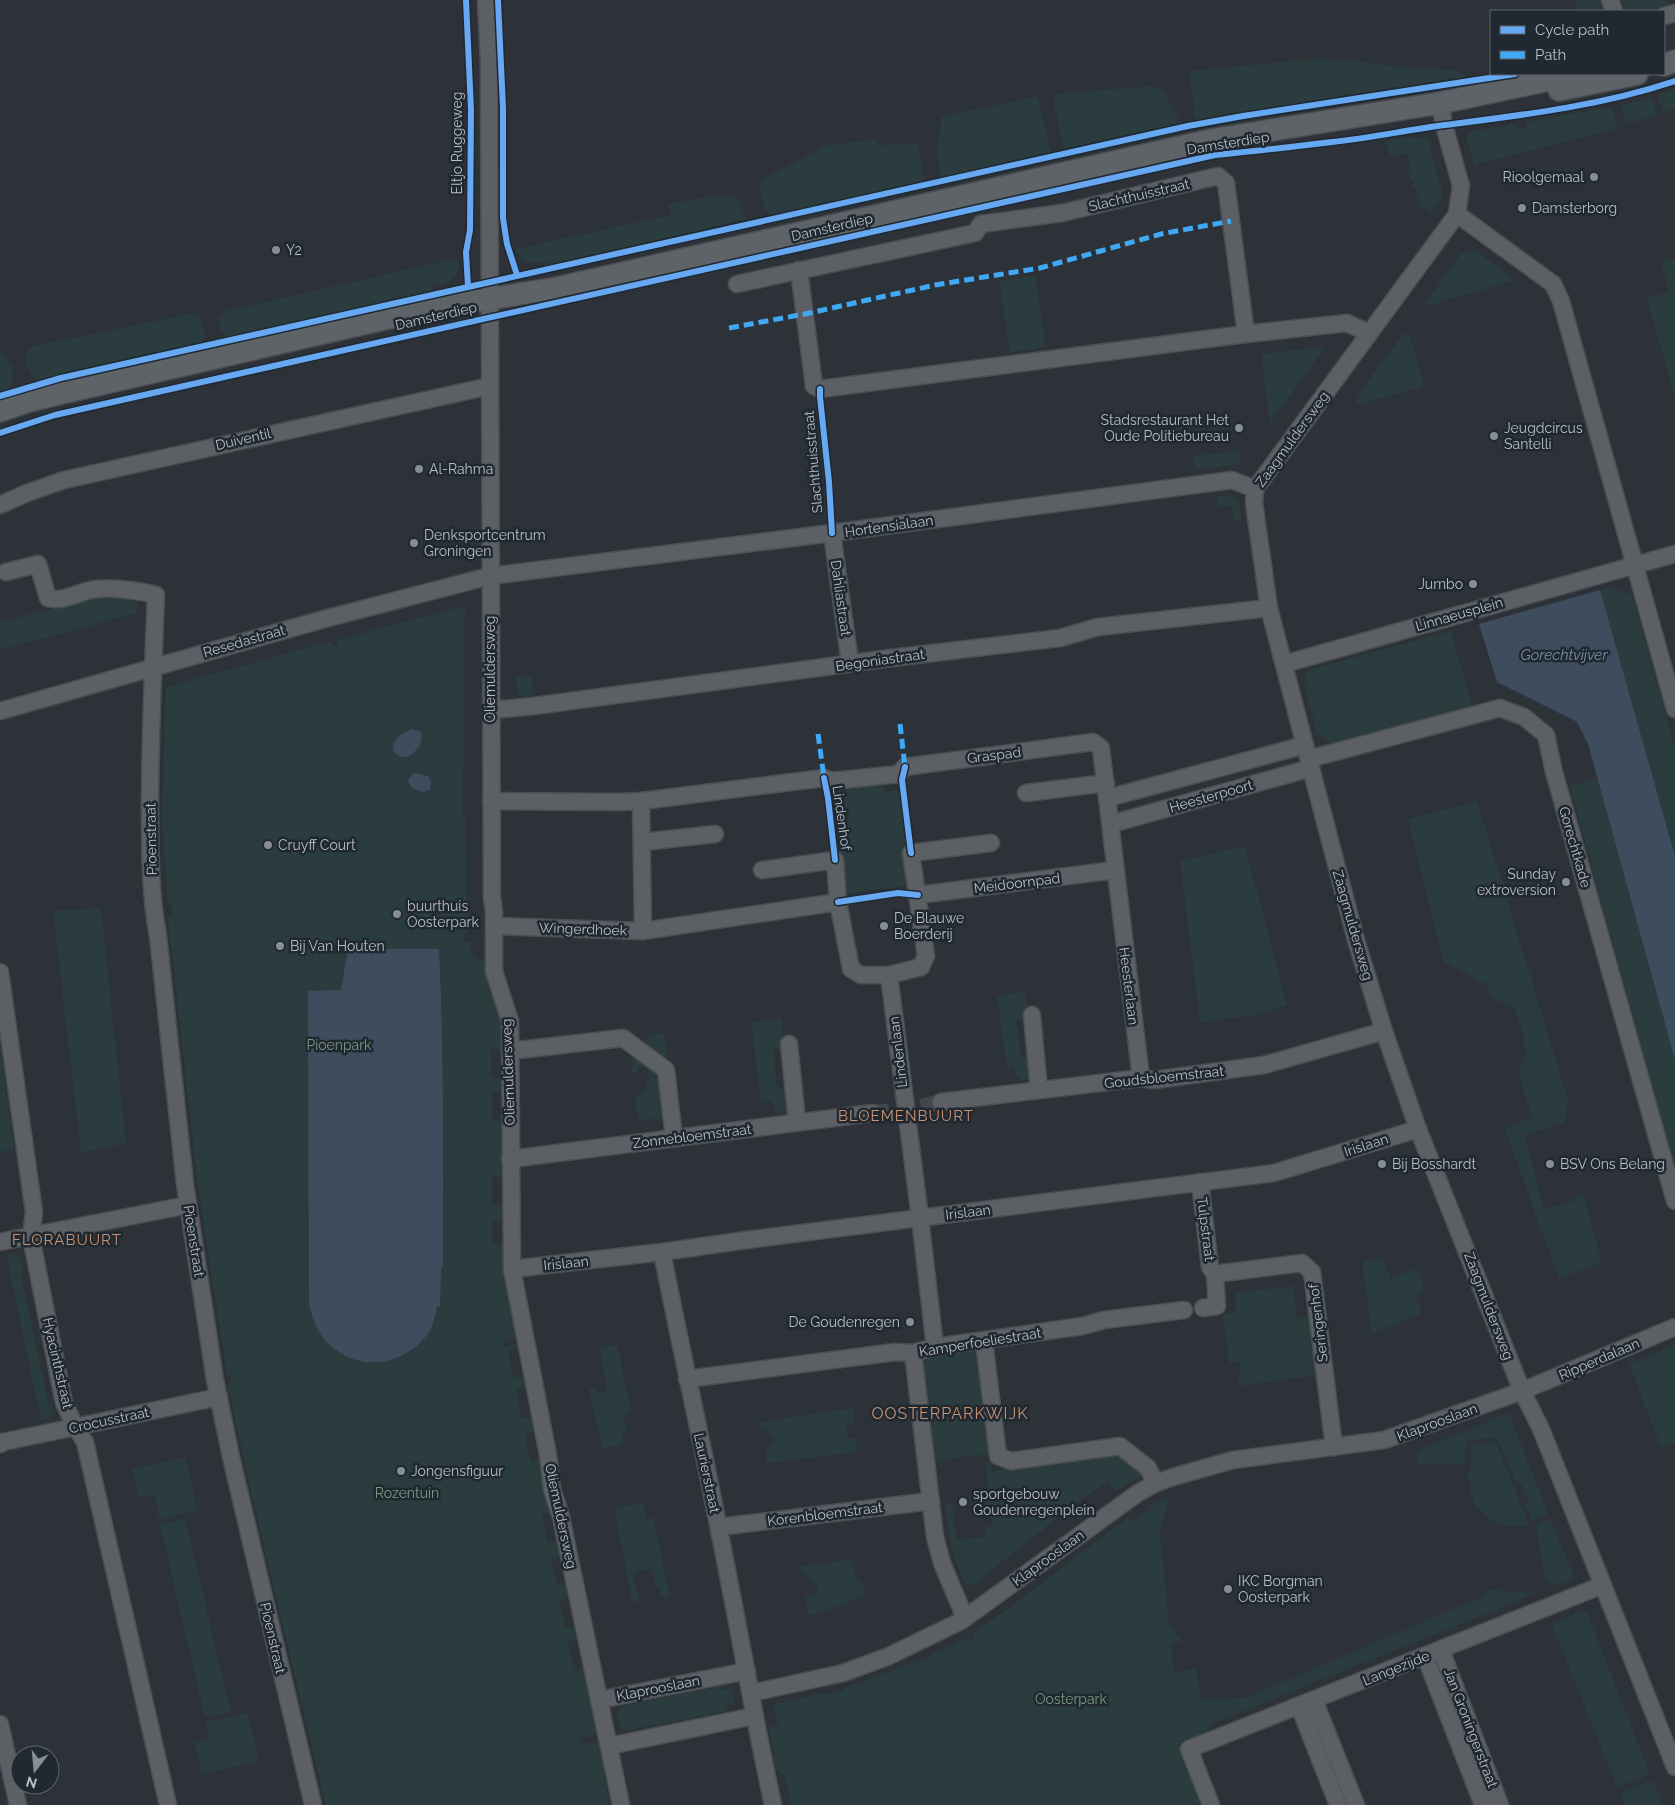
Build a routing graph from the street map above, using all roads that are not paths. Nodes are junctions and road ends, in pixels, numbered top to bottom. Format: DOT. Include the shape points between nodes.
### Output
graph roads {
  1 [pos="486,0"];
  2 [pos="1572,75"];
  3 [pos="1629,75"];
  4 [pos="1440,103"];
  5 [pos="1457,214"];
  6 [pos="799,270"];
  7 [pos="737,284"];
  8 [pos="490,299"];
  9 [pos="1369,333"];
  10 [pos="1246,334"];
  11 [pos="490,386"];
  12 [pos="0,411"];
  13 [pos="1255,489"];
  14 [pos="0,505"];
  15 [pos="832,533"];
  16 [pos="1675,554"];
  17 [pos="1635,565"];
  18 [pos="6,572"];
  19 [pos="490,576"];
  20 [pos="1269,608"];
  21 [pos="850,663"];
  22 [pos="1284,664"];
  23 [pos="153,667"];
  24 [pos="1675,709"];
  25 [pos="491,710"];
  26 [pos="0,711"];
  27 [pos="1308,757"];
  28 [pos="899,774"];
  29 [pos="1107,791"];
  30 [pos="1026,793"];
  31 [pos="491,801"];
  32 [pos="641,801"];
  33 [pos="1110,824"];
  34 [pos="715,834"];
  35 [pos="643,842"];
  36 [pos="991,843"];
  37 [pos="762,870"];
  38 [pos="1115,870"];
  39 [pos="918,895"];
  40 [pos="838,902"];
  41 [pos="494,926"];
  42 [pos="643,931"];
  43 [pos="0,972"];
  44 [pos="889,975"];
  45 [pos="1032,1015"];
  46 [pos="1384,1031"];
  47 [pos="788,1044"];
  48 [pos="510,1051"];
  49 [pos="1141,1078"];
  50 [pos="1040,1090"];
  51 [pos="941,1102"];
  52 [pos="873,1114"];
  53 [pos="797,1122"];
  54 [pos="1418,1128"];
  55 [pos="674,1138"];
  56 [pos="510,1159"];
  57 [pos="1200,1182"];
  58 [pos="1675,1201"];
  59 [pos="188,1204"];
  60 [pos="920,1218"];
  61 [pos="31,1237"];
  62 [pos="0,1242"];
  63 [pos="662,1252"];
  64 [pos="512,1269"];
  65 [pos="1215,1274"];
  66 [pos="1210,1307"];
  67 [pos="1184,1310"];
  68 [pos="1675,1327"];
  69 [pos="984,1341"];
  70 [pos="935,1347"];
  71 [pos="913,1353"];
  72 [pos="687,1379"];
  73 [pos="1522,1391"];
  74 [pos="219,1397"];
  75 [pos="75,1426"];
  76 [pos="0,1444"];
  77 [pos="1334,1447"];
  78 [pos="1156,1483"];
  79 [pos="931,1501"];
  80 [pos="719,1527"];
  81 [pos="1603,1585"];
  82 [pos="965,1618"];
  83 [pos="1441,1650"];
  84 [pos="1425,1656"];
  85 [pos="747,1671"];
  86 [pos="751,1693"];
  87 [pos="599,1700"];
  88 [pos="1314,1700"];
  89 [pos="1299,1706"];
  90 [pos="754,1716"];
  91 [pos="0,1724"];
  92 [pos="609,1746"];
  93 [pos="1675,1767"];
  94 [pos="18,1805"];
  95 [pos="168,1805"];
  96 [pos="313,1805"];
  97 [pos="621,1805"];
  98 [pos="772,1805"];
  99 [pos="1211,1805"];
  100 [pos="1338,1805"];
  101 [pos="1356,1805"];
  102 [pos="1484,1805"];
  103 [pos="1500,1805"];
  1 -- 8 [label="street"];
  2 -- 4 [label="main road, Damsterdiep"];
  3 -- 4 [label="main road, Damsterdiep" via="1519,98"];
  4 -- 5 [label="street, Zaagmuldersweg" via="1461,186"];
  4 -- 8 [label="main road, Damsterdiep" via="1211,140 566,286"];
  5 -- 9 [label="street, Zaagmuldersweg"];
  5 -- 17 [label="street" via="1553,284 1564,310"];
  6 -- 7 [label="street, Slachthuisstraat"];
  6 -- 10 [label="street" via="814,386 820,389"];
  6 -- 10 [label="street, Slachthuisstraat" via="975,233 981,224 1062,213 1218,176 1226,183"];
  8 -- 11 [label="street, Oliemuldersweg"];
  8 -- 12 [label="main road, Damsterdiep" via="432,308 208,359 29,401"];
  9 -- 10 [label="street" via="1347,323"];
  9 -- 13 [label="street, Zaagmuldersweg"];
  11 -- 14 [label="street, Duiventil" via="64,480"];
  11 -- 19 [label="street, Oliemuldersweg"];
  13 -- 15 [label="street, Hortensialaan" via="1232,480"];
  13 -- 20 [label="street, Zaagmuldersweg" via="1254,503"];
  15 -- 19 [label="street, Hortensialaan"];
  15 -- 21 [label="street, Dahliastraat"];
  16 -- 17 [label="street, Linnaeusplein"];
  17 -- 22 [label="street, Linnaeusplein"];
  17 -- 24 [label="street"];
  18 -- 23 [label="street, Pioenstraat" via="38,564 48,598 56,600 97,589 156,595"];
  19 -- 23 [label="street, Resedastraat"];
  19 -- 25 [label="street, Oliemuldersweg"];
  20 -- 21 [label="street, Begoniastraat" via="1098,627 1060,638"];
  20 -- 22 [label="street, Zaagmuldersweg"];
  21 -- 25 [label="street, Begoniastraat"];
  22 -- 27 [label="street, Zaagmuldersweg"];
  23 -- 26 [label="street, Resedastraat"];
  23 -- 59 [label="street, Pioenstraat" via="150,836 154,913"];
  25 -- 31 [label="street, Oliemuldersweg"];
  27 -- 29 [label="street, Heesterpoort"];
  27 -- 33 [label="street, Heesterpoort"];
  27 -- 46 [label="street, Zaagmuldersweg" via="1356,940"];
  27 -- 58 [label="street, Gorechtkade" via="1500,708 1524,717 1546,735 1563,806"];
  28 -- 29 [label="street, Graspad" via="905,767 1093,742 1101,748"];
  28 -- 32 [label="street, Lindenhof" via="832,781 824,778"];
  29 -- 30 [label="street, Heesterpoort"];
  29 -- 33 [label="street"];
  31 -- 32 [label="street"];
  31 -- 41 [label="street, Oliemuldersweg"];
  32 -- 35 [label="street, Wingerdhoek"];
  33 -- 38 [label="street"];
  34 -- 35 [label="street"];
  35 -- 42 [label="street, Wingerdhoek"];
  36 -- 39 [label="street" via="911,853"];
  37 -- 40 [label="street, Lindenhof" via="835,860"];
  38 -- 39 [label="street, Meidoornpad"];
  38 -- 49 [label="street, Heesterlaan"];
  39 -- 44 [label="street" via="926,956 921,967"];
  40 -- 42 [label="street"];
  40 -- 44 [label="street" via="851,970 861,975"];
  41 -- 42 [label="street, Wingerdhoek"];
  41 -- 48 [label="street, Oliemuldersweg" via="494,971 510,1021"];
  43 -- 61 [label="street, Hyacinthstraat" via="34,1212"];
  44 -- 60 [label="street, Lindenlaan"];
  45 -- 50 [label="street"];
  46 -- 49 [label="street, Goudsbloemstraat" via="1264,1066 1154,1080"];
  46 -- 54 [label="street, Zaagmuldersweg"];
  47 -- 53 [label="street"];
  48 -- 55 [label="street" via="623,1038 666,1070"];
  48 -- 56 [label="street, Oliemuldersweg"];
  49 -- 50 [label="street, Goudsbloemstraat"];
  50 -- 51 [label="street, Goudsbloemstraat"];
  52 -- 53 [label="street, Zonnebloemstraat"];
  53 -- 55 [label="street, Zonnebloemstraat"];
  54 -- 57 [label="street, Irislaan" via="1274,1173"];
  54 -- 73 [label="street, Zaagmuldersweg"];
  55 -- 56 [label="street, Zonnebloemstraat"];
  56 -- 64 [label="street, Oliemuldersweg"];
  57 -- 60 [label="street, Irislaan"];
  57 -- 65 [label="street, Tulpstraat" via="1210,1267"];
  59 -- 61 [label="street"];
  59 -- 74 [label="street, Pioenstraat"];
  60 -- 63 [label="street, Irislaan"];
  60 -- 70 [label="street, Lindenlaan"];
  61 -- 62 [label="street"];
  61 -- 75 [label="street, Hyacinthstraat" via="64,1404"];
  63 -- 64 [label="street, Irislaan"];
  63 -- 72 [label="street, Laurierstraat"];
  64 -- 87 [label="street, Oliemuldersweg" via="552,1489 561,1517"];
  65 -- 66 [label="street"];
  65 -- 77 [label="street, Seringenhof" via="1302,1263 1312,1272"];
  67 -- 69 [label="street, Kamperfoeliestraat"];
  68 -- 73 [label="street, Ripperdalaan"];
  69 -- 70 [label="street, Kamperfoeliestraat"];
  69 -- 78 [label="street" via="998,1456 1011,1461 1120,1446 1148,1468"];
  70 -- 71 [label="street, Kamperfoeliestraat"];
  71 -- 72 [label="street, Kamperfoeliestraat" via="895,1352"];
  71 -- 79 [label="street"];
  72 -- 80 [label="street, Laurierstraat"];
  73 -- 77 [label="street, Klaprooslaan" via="1384,1440"];
  73 -- 81 [label="street, Zaagmuldersweg" via="1541,1429"];
  74 -- 75 [label="street, Crocusstraat"];
  74 -- 96 [label="street, Pioenstraat"];
  75 -- 76 [label="street, Crocusstraat"];
  75 -- 95 [label="street, Hyacinthstraat" via="85,1442"];
  77 -- 78 [label="street, Klaprooslaan" via="1233,1460"];
  78 -- 82 [label="street, Klaprooslaan"];
  79 -- 80 [label="street, Korenbloemstraat"];
  79 -- 82 [label="street" via="942,1563"];
  80 -- 85 [label="street, Laurierstraat"];
  81 -- 83 [label="street, Langezijde"];
  81 -- 93 [label="street, Zaagmuldersweg"];
  82 -- 86 [label="street, Klaprooslaan" via="889,1656 843,1672"];
  83 -- 84 [label="street, Langezijde"];
  83 -- 103 [label="street, Jan Groningerstraat"];
  84 -- 88 [label="street, Langezijde"];
  84 -- 102 [label="street, Jan Groningerstraat"];
  85 -- 86 [label="street, Laurierstraat"];
  85 -- 87 [label="street, Klaprooslaan"];
  86 -- 90 [label="street, Laurierstraat"];
  87 -- 92 [label="street, Oliemuldersweg"];
  88 -- 89 [label="street, Langezijde"];
  88 -- 101 [label="street"];
  89 -- 99 [label="street, Langezijde" via="1188,1749"];
  89 -- 100 [label="street"];
  90 -- 92 [label="street"];
  90 -- 98 [label="street, Laurierstraat"];
  91 -- 94 [label="street"];
  92 -- 97 [label="street, Oliemuldersweg"];
}
